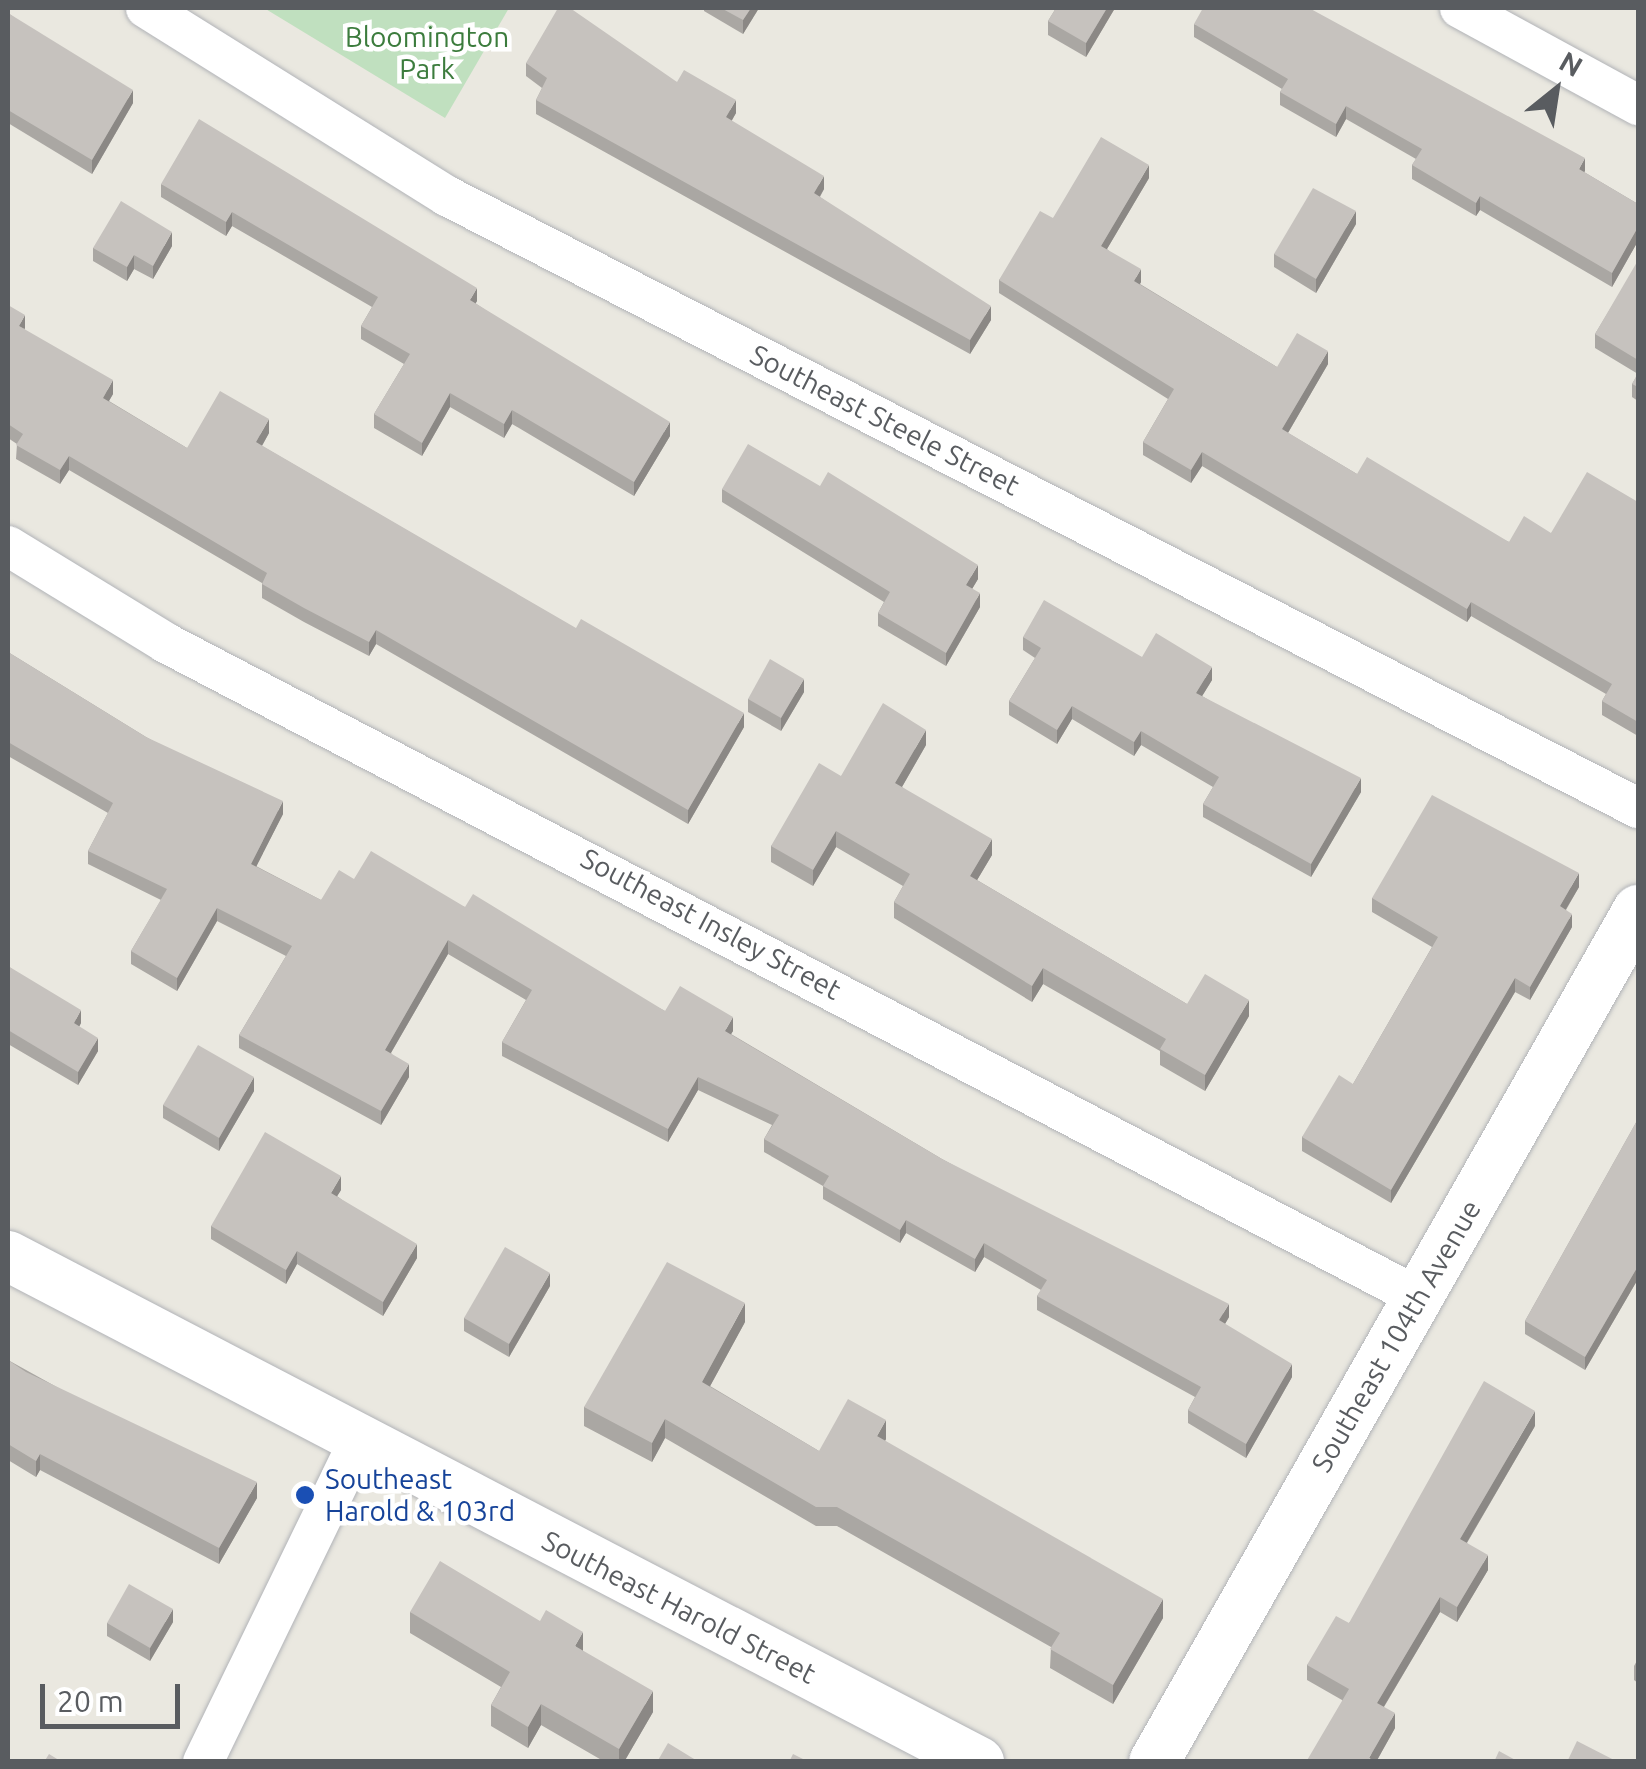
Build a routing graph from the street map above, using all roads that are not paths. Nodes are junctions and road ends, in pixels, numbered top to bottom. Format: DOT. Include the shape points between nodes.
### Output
graph roads {
  1 [pos="146,8"];
  2 [pos="1460,8"];
  3 [pos="1638,105"];
  4 [pos="8,546"];
  5 [pos="1638,808"];
  6 [pos="1638,910"];
  7 [pos="8,1256"];
  8 [pos="1418,1297"];
  9 [pos="359,1440"];
  10 [pos="203,1762"];
  11 [pos="979,1762"];
  12 [pos="1154,1762"];
  1 -- 5 [label="street, Southeast Steele Street" via="446,196"];
  2 -- 3 [label="street"];
  4 -- 8 [label="street, Southeast Insley Street" via="166,643"];
  6 -- 8 [label="street, Southeast 104th Avenue"];
  7 -- 9 [label="street, Southeast Harold Street"];
  8 -- 12 [label="street, Southeast 104th Avenue"];
  9 -- 10 [label="street"];
  9 -- 11 [label="street, Southeast Harold Street"];
}
